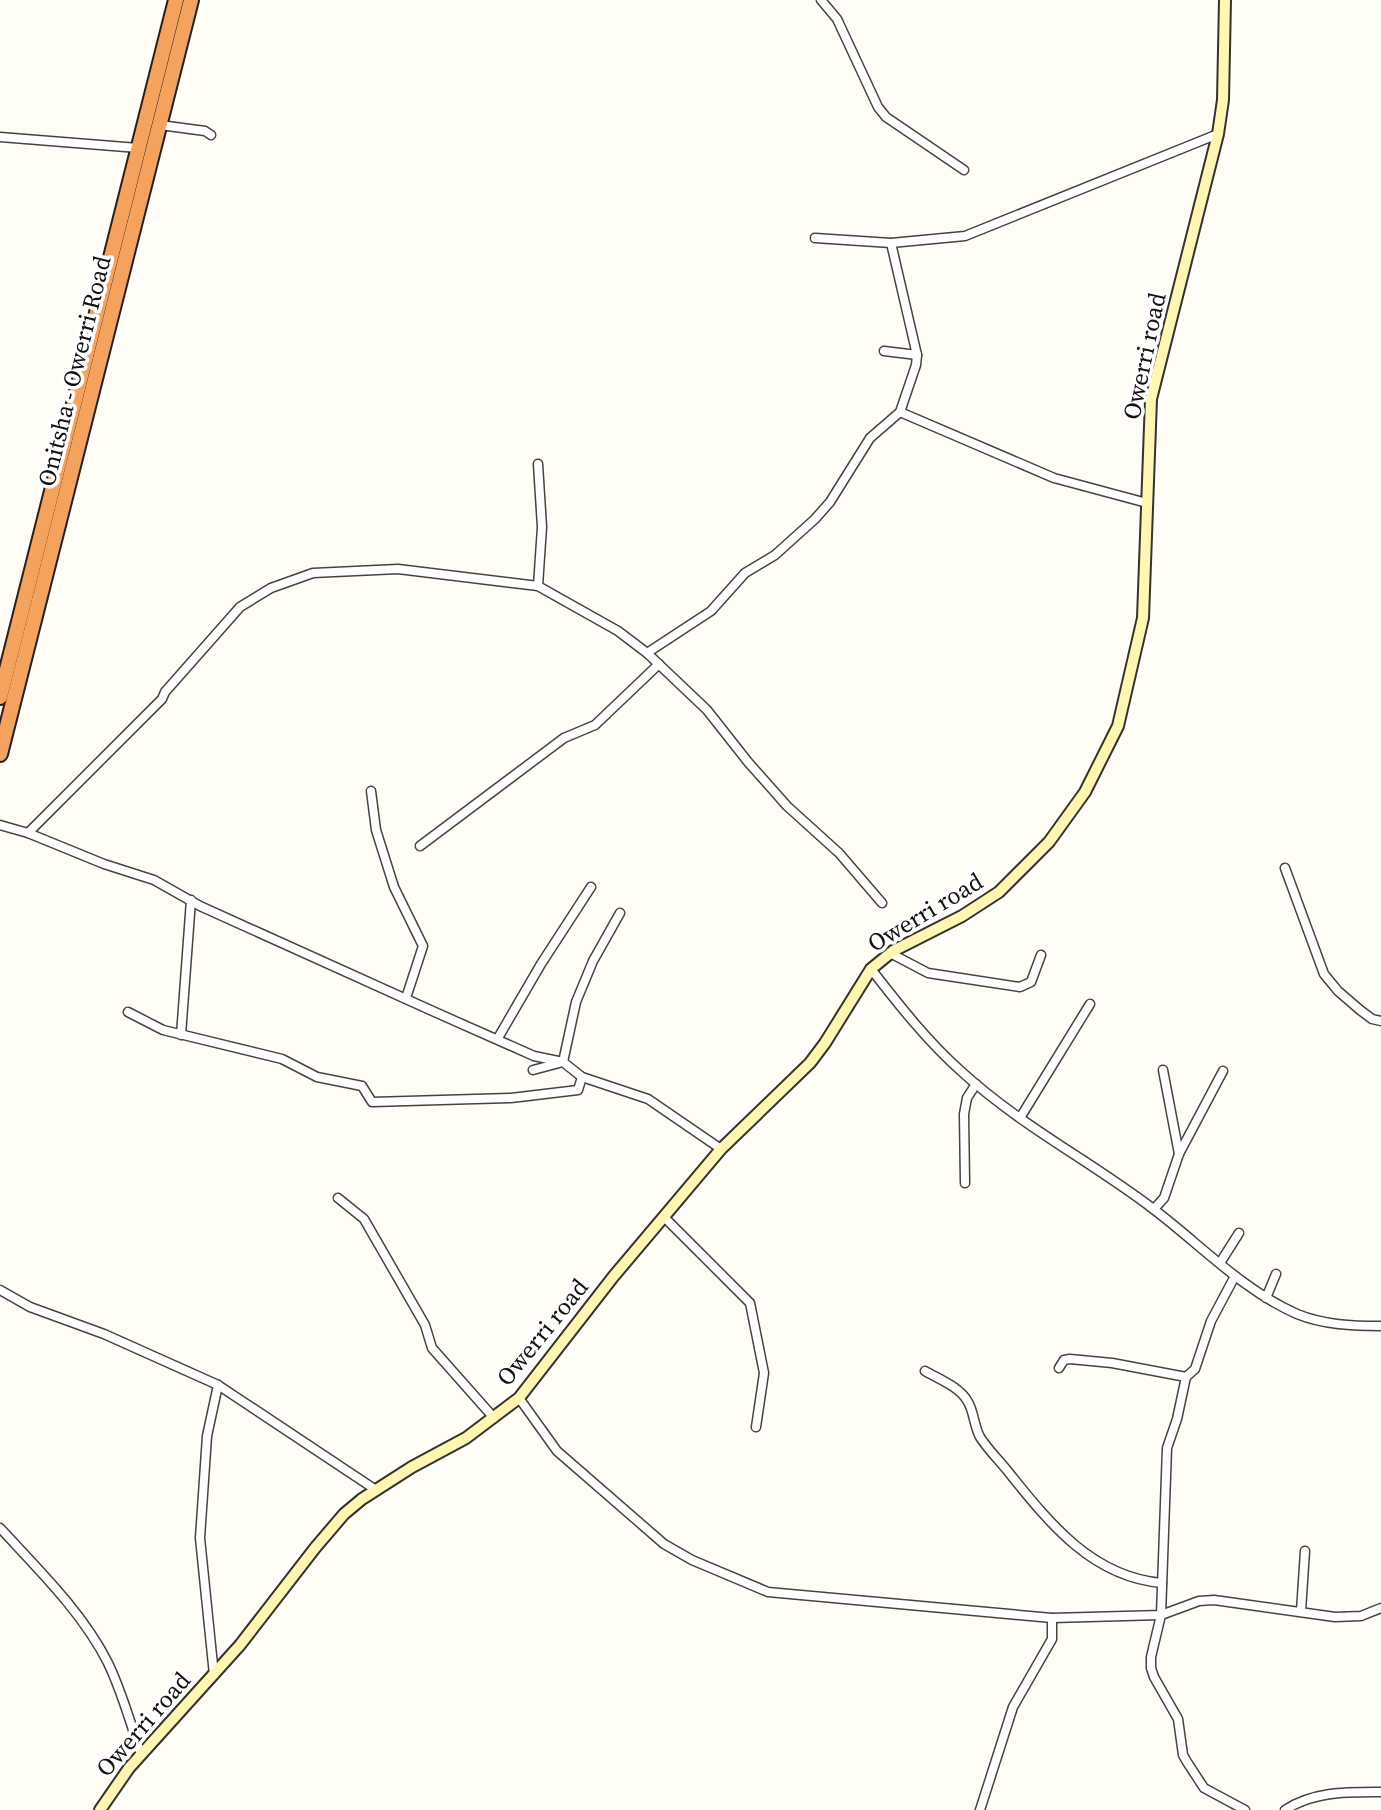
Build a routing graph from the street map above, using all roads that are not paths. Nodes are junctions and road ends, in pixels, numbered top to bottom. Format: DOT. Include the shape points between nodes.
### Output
graph roads {
  1 [pos="176,0"];
  2 [pos="191,0"];
  3 [pos="821,0"];
  4 [pos="1225,0"];
  5 [pos="160,125"];
  6 [pos="1218,134"];
  7 [pos="211,135"];
  8 [pos="0,137"];
  9 [pos="138,148"];
  10 [pos="964,170"];
  11 [pos="815,238"];
  12 [pos="891,243"];
  13 [pos="884,351"];
  14 [pos="917,355"];
  15 [pos="900,412"];
  16 [pos="538,464"];
  17 [pos="1147,503"];
  18 [pos="538,586"];
  19 [pos="647,653"];
  20 [pos="659,664"];
  21 [pos="0,697"];
  22 [pos="0,754"];
  23 [pos="371,791"];
  24 [pos="0,825"];
  25 [pos="28,833"];
  26 [pos="420,846"];
  27 [pos="1284,868"];
  28 [pos="591,887"];
  29 [pos="191,900"];
  30 [pos="882,903"];
  31 [pos="620,913"];
  32 [pos="890,953"];
  33 [pos="1041,955"];
  34 [pos="870,969"];
  35 [pos="406,998"];
  36 [pos="1090,1004"];
  37 [pos="128,1012"];
  38 [pos="1381,1021"];
  39 [pos="181,1035"];
  40 [pos="498,1038"];
  41 [pos="563,1062"];
  42 [pos="533,1070"];
  43 [pos="1163,1070"];
  44 [pos="1223,1071"];
  45 [pos="582,1077"];
  46 [pos="976,1084"];
  47 [pos="1020,1118"];
  48 [pos="721,1149"];
  49 [pos="1179,1154"];
  50 [pos="965,1183"];
  51 [pos="338,1198"];
  52 [pos="1154,1209"];
  53 [pos="665,1217"];
  54 [pos="1239,1233"];
  55 [pos="1220,1263"];
  56 [pos="1276,1274"];
  57 [pos="1235,1276"];
  58 [pos="0,1290"];
  59 [pos="1266,1298"];
  60 [pos="1381,1326"];
  61 [pos="1059,1368"];
  62 [pos="925,1371"];
  63 [pos="1186,1377"];
  64 [pos="218,1385"];
  65 [pos="519,1398"];
  66 [pos="494,1418"];
  67 [pos="756,1427"];
  68 [pos="376,1490"];
  69 [pos="0,1528"];
  70 [pos="1305,1551"];
  71 [pos="1162,1583"];
  72 [pos="1381,1608"];
  73 [pos="1301,1611"];
  74 [pos="1161,1615"];
  75 [pos="1052,1618"];
  76 [pos="214,1675"];
  77 [pos="141,1755"];
  78 [pos="1381,1792"];
  79 [pos="100,1810"];
  80 [pos="980,1810"];
  81 [pos="1245,1810"];
  82 [pos="1285,1810"];
  1 -- 9 [label="highway, Onitsha - Owerri Road"];
  2 -- 5 [label="highway, Onitsha - Owerri Road"];
  3 -- 10 [label="street" via="837,19 886,117"];
  4 -- 6 [label="main road, Owerri road"];
  5 -- 7 [label="street"];
  5 -- 22 [label="highway, Onitsha - Owerri Road"];
  6 -- 12 [label="street" via="965,236"];
  6 -- 17 [label="main road, Owerri road" via="1151,399"];
  8 -- 9 [label="street"];
  9 -- 21 [label="highway, Onitsha - Owerri Road"];
  11 -- 12 [label="street"];
  12 -- 14 [label="street"];
  13 -- 14 [label="street"];
  14 -- 15 [label="street"];
  15 -- 17 [label="street" via="1054,478"];
  15 -- 19 [label="street" via="870,438 815,519 775,555 745,573 711,611"];
  16 -- 18 [label="street" via="542,527"];
  17 -- 32 [label="main road, Owerri road" via="1143,618 1118,726 1098,769 1049,842 999,892"];
  18 -- 19 [label="street" via="618,631"];
  18 -- 25 [label="street" via="398,569 313,573 271,588 240,607 162,699"];
  19 -- 20 [label="street"];
  20 -- 26 [label="street" via="595,725 564,738"];
  20 -- 30 [label="street"];
  23 -- 35 [label="street" via="376,830 394,887 424,946"];
  24 -- 25 [label="street"];
  25 -- 29 [label="street" via="154,880"];
  27 -- 38 [label="street" via="1324,974 1360,1010"];
  28 -- 40 [label="street"];
  29 -- 35 [label="street"];
  29 -- 39 [label="street"];
  31 -- 41 [label="street" via="576,1002"];
  32 -- 33 [label="street" via="928,973 1020,987 1031,982"];
  32 -- 34 [label="main road, Owerri road"];
  34 -- 46 [label="street" via="914,1023"];
  34 -- 48 [label="main road, Owerri road" via="810,1063"];
  35 -- 40 [label="street"];
  36 -- 47 [label="street"];
  37 -- 39 [label="street"];
  39 -- 45 [label="street" via="282,1059 317,1077 362,1086 372,1102 512,1098 578,1090"];
  40 -- 41 [label="street" via="534,1056"];
  41 -- 42 [label="street"];
  41 -- 45 [label="street"];
  43 -- 49 [label="street"];
  44 -- 49 [label="street"];
  45 -- 48 [label="street" via="648,1099"];
  46 -- 47 [label="street"];
  46 -- 50 [label="street" via="964,1114"];
  47 -- 52 [label="street"];
  48 -- 53 [label="main road, Owerri road"];
  49 -- 52 [label="street" via="1164,1198"];
  51 -- 66 [label="street" via="364,1219 425,1325 432,1349"];
  52 -- 55 [label="street"];
  53 -- 65 [label="main road, Owerri road"];
  53 -- 67 [label="street" via="750,1303 764,1373"];
  54 -- 55 [label="street"];
  55 -- 57 [label="street"];
  56 -- 59 [label="street"];
  57 -- 59 [label="street"];
  57 -- 63 [label="street" via="1211,1321 1195,1369"];
  58 -- 64 [label="street" via="30,1307"];
  59 -- 60 [label="street" via="1301,1316 1340,1325"];
  61 -- 63 [label="street" via="1070,1359"];
  62 -- 71 [label="street" via="960,1391 969,1402 979,1436 1075,1547 1142,1581"];
  63 -- 71 [label="street" via="1167,1448"];
  64 -- 68 [label="street"];
  64 -- 76 [label="street" via="207,1436 200,1538"];
  65 -- 66 [label="main road, Owerri road"];
  65 -- 75 [label="street" via="556,1451 664,1544 756,1588 846,1601"];
  66 -- 68 [label="main road, Owerri road"];
  68 -- 76 [label="main road, Owerri road" via="322,1538"];
  69 -- 77 [label="street" via="56,1590 108,1662"];
  70 -- 73 [label="street"];
  71 -- 74 [label="street"];
  72 -- 73 [label="street" via="1361,1616 1335,1617"];
  73 -- 74 [label="street" via="1214,1600"];
  74 -- 75 [label="street"];
  74 -- 81 [label="street" via="1151,1668 1178,1719 1183,1755 1204,1788"];
  75 -- 80 [label="street" via="1052,1639 1013,1707"];
  76 -- 77 [label="main road, Owerri road"];
  77 -- 79 [label="main road, Owerri road"];
  78 -- 82 [label="street" via="1309,1797"];
}
